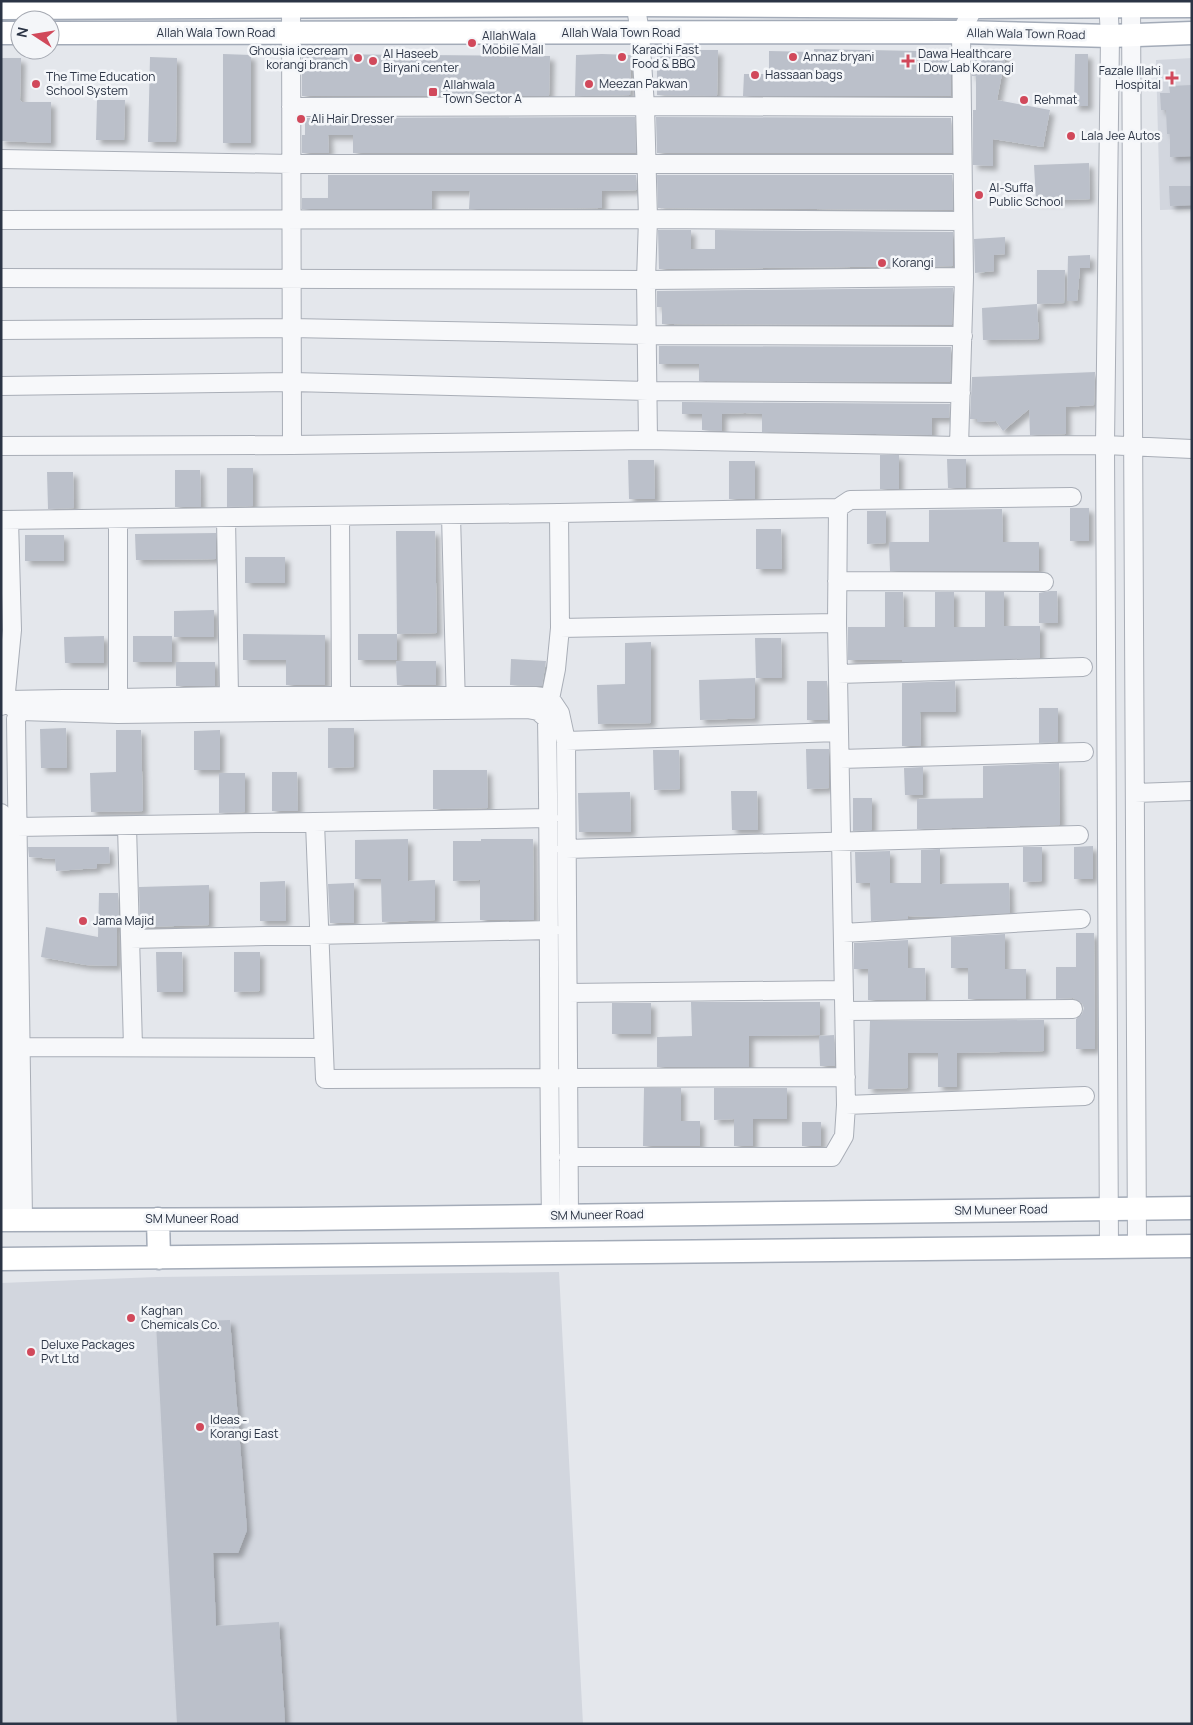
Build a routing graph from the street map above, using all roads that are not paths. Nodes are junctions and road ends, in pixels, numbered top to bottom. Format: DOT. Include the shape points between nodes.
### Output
graph roads {
  1 [pos="635,3"];
  2 [pos="291,4"];
  3 [pos="973,4"];
  4 [pos="1108,4"];
  5 [pos="1131,4"];
  6 [pos="10,6"];
  7 [pos="1192,6"];
  8 [pos="961,32"];
  9 [pos="60,33"];
  10 [pos="290,33"];
  11 [pos="640,33"];
  12 [pos="1192,33"];
  13 [pos="1120,35"];
  14 [pos="645,106"];
  15 [pos="961,107"];
  16 [pos="291,108"];
  17 [pos="1,159"];
  18 [pos="292,164"];
  19 [pos="646,164"];
  20 [pos="962,164"];
  21 [pos="648,219"];
  22 [pos="1,220"];
  23 [pos="291,220"];
  24 [pos="962,221"];
  25 [pos="964,277"];
  26 [pos="1,278"];
  27 [pos="291,278"];
  28 [pos="646,280"];
  29 [pos="291,328"];
  30 [pos="1,330"];
  31 [pos="647,335"];
  32 [pos="963,336"];
  33 [pos="292,382"];
  34 [pos="1,386"];
  35 [pos="648,390"];
  36 [pos="961,393"];
  37 [pos="648,440"];
  38 [pos="1105,445"];
  39 [pos="1,446"];
  40 [pos="292,446"];
  41 [pos="959,446"];
  42 [pos="1133,446"];
  43 [pos="1192,449"];
  44 [pos="1072,497"];
  45 [pos="838,508"];
  46 [pos="559,514"];
  47 [pos="452,515"];
  48 [pos="340,516"];
  49 [pos="226,518"];
  50 [pos="118,519"];
  51 [pos="5,520"];
  52 [pos="837,581"];
  53 [pos="1044,582"];
  54 [pos="837,623"];
  55 [pos="560,628"];
  56 [pos="6,630"];
  57 [pos="1083,667"];
  58 [pos="838,674"];
  59 [pos="229,696"];
  60 [pos="342,696"];
  61 [pos="118,698"];
  62 [pos="550,698"];
  63 [pos="4,703"];
  64 [pos="456,703"];
  65 [pos="17,715"];
  66 [pos="547,719"];
  67 [pos="839,732"];
  68 [pos="566,741"];
  69 [pos="1084,752"];
  70 [pos="840,759"];
  71 [pos="1192,791"];
  72 [pos="1135,793"];
  73 [pos="1,813"];
  74 [pos="549,818"];
  75 [pos="315,822"];
  76 [pos="127,826"];
  77 [pos="17,827"];
  78 [pos="1079,835"];
  79 [pos="841,842"];
  80 [pos="2,845"];
  81 [pos="566,849"];
  82 [pos="1081,919"];
  83 [pos="550,930"];
  84 [pos="843,933"];
  85 [pos="319,936"];
  86 [pos="130,939"];
  87 [pos="2,955"];
  88 [pos="844,990"];
  89 [pos="568,993"];
  90 [pos="1073,1010"];
  91 [pos="845,1012"];
  92 [pos="20,1047"];
  93 [pos="133,1047"];
  94 [pos="323,1048"];
  95 [pos="3,1069"];
  96 [pos="846,1077"];
  97 [pos="549,1078"];
  98 [pos="569,1079"];
  99 [pos="1085,1096"];
  100 [pos="846,1105"];
  101 [pos="568,1157"];
  102 [pos="10,1159"];
  103 [pos="1192,1208"];
  104 [pos="1109,1209"];
  105 [pos="1136,1210"];
  106 [pos="560,1216"];
  107 [pos="158,1219"];
  108 [pos="11,1220"];
  109 [pos="1109,1246"];
  110 [pos="1192,1246"];
  111 [pos="1137,1247"];
  112 [pos="159,1258"];
  113 [pos="1,1259"];
  1 -- 2 [label="main road, Allah Wala Town Road"];
  1 -- 3 [label="main road, Allah Wala Town Road"];
  1 -- 11 [label="street"];
  2 -- 6 [label="main road, Allah Wala Town Road"];
  2 -- 10 [label="street"];
  3 -- 4 [label="main road, Allah Wala Town Road"];
  3 -- 8 [label="street"];
  4 -- 5 [label="main road, Allah Wala Town Road"];
  4 -- 13 [label="street"];
  5 -- 7 [label="main road, Allah Wala Town Road"];
  5 -- 13 [label="street"];
  8 -- 11 [label="main road, Allah Wala Town Road"];
  8 -- 13 [label="main road, Allah Wala Town Road"];
  8 -- 15 [label="street"];
  9 -- 10 [label="main road, Allah Wala Town Road"];
  10 -- 11 [label="main road, Allah Wala Town Road"];
  10 -- 16 [label="street"];
  11 -- 14 [label="street"];
  12 -- 13 [label="main road, Allah Wala Town Road"];
  13 -- 38 [label="street"];
  13 -- 42 [label="street"];
  14 -- 15 [label="street"];
  14 -- 16 [label="street"];
  14 -- 19 [label="street"];
  15 -- 20 [label="street"];
  16 -- 18 [label="street"];
  17 -- 18 [label="street"];
  18 -- 19 [label="street"];
  18 -- 23 [label="street"];
  19 -- 20 [label="street"];
  19 -- 21 [label="street"];
  20 -- 24 [label="street"];
  21 -- 23 [label="street"];
  21 -- 24 [label="street"];
  21 -- 28 [label="street"];
  22 -- 23 [label="street"];
  23 -- 27 [label="street"];
  24 -- 25 [label="street"];
  25 -- 28 [label="street"];
  25 -- 32 [label="street"];
  26 -- 27 [label="street"];
  27 -- 28 [label="street"];
  27 -- 29 [label="street"];
  28 -- 31 [label="street"];
  29 -- 30 [label="street"];
  29 -- 31 [label="street"];
  29 -- 33 [label="street"];
  31 -- 32 [label="street"];
  31 -- 35 [label="street"];
  32 -- 36 [label="street"];
  33 -- 34 [label="street"];
  33 -- 35 [label="street"];
  33 -- 40 [label="street"];
  35 -- 36 [label="street"];
  35 -- 37 [label="street"];
  36 -- 41 [label="street"];
  37 -- 40 [label="street"];
  37 -- 41 [label="street"];
  38 -- 41 [label="street"];
  38 -- 42 [label="street"];
  38 -- 104 [label="street"];
  39 -- 40 [label="street"];
  42 -- 43 [label="street"];
  42 -- 72 [label="street"];
  44 -- 45 [label="street" via="850,500"];
  45 -- 46 [label="street"];
  45 -- 52 [label="street"];
  46 -- 47 [label="street"];
  46 -- 55 [label="street"];
  47 -- 48 [label="street"];
  47 -- 64 [label="street"];
  48 -- 49 [label="street"];
  48 -- 60 [label="street"];
  49 -- 50 [label="street"];
  49 -- 59 [label="street"];
  50 -- 51 [label="street"];
  50 -- 61 [label="street"];
  51 -- 56 [label="street"];
  52 -- 53 [label="street"];
  52 -- 54 [label="street"];
  54 -- 55 [label="street"];
  54 -- 58 [label="street"];
  55 -- 62 [label="street"];
  56 -- 63 [label="street"];
  57 -- 58 [label="street"];
  58 -- 67 [label="street"];
  59 -- 60 [label="street"];
  59 -- 61 [label="street"];
  60 -- 64 [label="street"];
  61 -- 63 [label="street"];
  62 -- 64 [label="street" via="535,696"];
  62 -- 66 [label="street"];
  62 -- 68 [label="street" via="560,713"];
  63 -- 65 [label="street"];
  64 -- 65 [label="street" via="118,714 21,711"];
  64 -- 66 [label="street" via="538,710"];
  65 -- 77 [label="street"];
  66 -- 74 [label="street"];
  67 -- 68 [label="street"];
  67 -- 70 [label="street"];
  68 -- 81 [label="street"];
  69 -- 70 [label="street"];
  70 -- 79 [label="street"];
  71 -- 72 [label="street"];
  72 -- 105 [label="street"];
  73 -- 80 [label="street"];
  74 -- 75 [label="street"];
  74 -- 83 [label="street"];
  75 -- 76 [label="street"];
  75 -- 85 [label="street"];
  76 -- 77 [label="street"];
  76 -- 86 [label="street"];
  77 -- 92 [label="street"];
  78 -- 79 [label="street"];
  79 -- 81 [label="street"];
  79 -- 84 [label="street"];
  80 -- 87 [label="street"];
  81 -- 89 [label="street"];
  82 -- 84 [label="street"];
  83 -- 85 [label="street"];
  83 -- 97 [label="street"];
  84 -- 88 [label="street"];
  85 -- 86 [label="street"];
  85 -- 94 [label="street"];
  86 -- 93 [label="street"];
  87 -- 95 [label="street"];
  88 -- 89 [label="street"];
  88 -- 91 [label="street"];
  89 -- 98 [label="street"];
  90 -- 91 [label="street"];
  91 -- 96 [label="street"];
  92 -- 93 [label="street"];
  92 -- 102 [label="street"];
  93 -- 94 [label="street"];
  94 -- 97 [label="street" via="325,1079"];
  95 -- 102 [label="street"];
  96 -- 98 [label="street"];
  96 -- 100 [label="street"];
  97 -- 98 [label="street"];
  97 -- 106 [label="street"];
  98 -- 101 [label="street"];
  99 -- 100 [label="street"];
  100 -- 101 [label="street" via="844,1136 832,1157"];
  101 -- 106 [label="street"];
  102 -- 108 [label="street"];
  103 -- 105 [label="main road, SM Muneer Road"];
  104 -- 105 [label="main road, SM Muneer Road"];
  104 -- 106 [label="main road, SM Muneer Road"];
  104 -- 109 [label="street"];
  105 -- 111 [label="street"];
  106 -- 107 [label="main road, SM Muneer Road"];
  107 -- 108 [label="main road, SM Muneer Road"];
  107 -- 112 [label="main road"];
  109 -- 111 [label="main road"];
  109 -- 112 [label="main road"];
  110 -- 111 [label="main road"];
  112 -- 113 [label="main road"];
}
